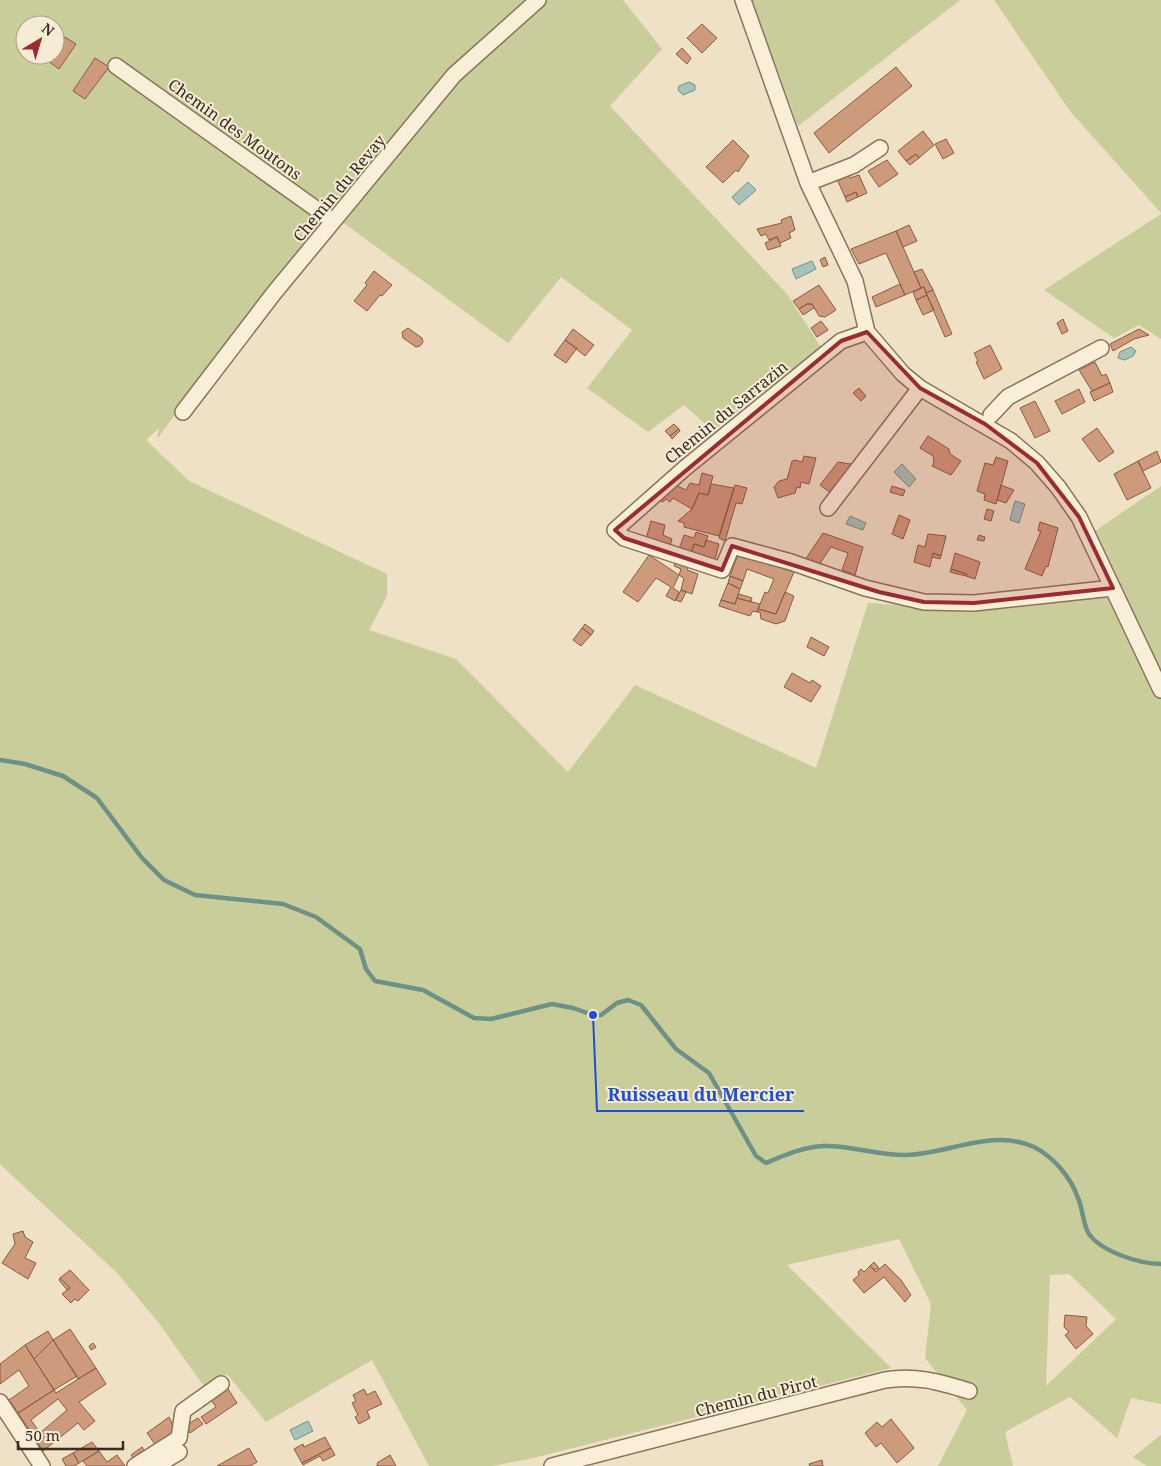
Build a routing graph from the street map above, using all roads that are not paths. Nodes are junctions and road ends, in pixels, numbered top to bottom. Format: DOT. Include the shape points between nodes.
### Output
graph roads {
  1 [pos="538,0"];
  2 [pos="743,0"];
  3 [pos="116,66"];
  4 [pos="880,148"];
  5 [pos="808,183"];
  6 [pos="333,221"];
  7 [pos="867,332"];
  8 [pos="1101,348"];
  9 [pos="1059,379"];
  10 [pos="920,388"];
  11 [pos="183,412"];
  12 [pos="988,419"];
  13 [pos="828,508"];
  14 [pos="1113,588"];
  15 [pos="1161,690"];
  16 [pos="221,1384"];
  17 [pos="969,1391"];
  18 [pos="0,1402"];
  19 [pos="179,1452"];
  20 [pos="42,1466"];
  21 [pos="135,1466"];
  22 [pos="156,1466"];
  23 [pos="552,1466"];
  1 -- 6 [label="street, Chemin du Revay" via="454,75"];
  2 -- 5 [label="street"];
  3 -- 6 [label="street, Chemin des Moutons"];
  4 -- 5 [label="street" via="854,165"];
  5 -- 7 [label="street" via="855,281"];
  6 -- 11 [label="street, Chemin du Revay"];
  7 -- 10 [label="street" via="903,374"];
  7 -- 14 [label="street, Chemin du Sarrazin" via="841,341 685,468 615,530 624,538 722,570 732,546 791,562 865,588 924,602 974,603"];
  8 -- 12 [label="street" via="1008,397"];
  9 -- 12 [label="street"];
  10 -- 12 [label="street"];
  10 -- 13 [label="street"];
  12 -- 14 [label="street" via="1037,463 1058,487 1079,517"];
  14 -- 15 [label="street"];
  16 -- 21 [label="street" via="184,1411 179,1438"];
  17 -- 23 [label="street, Chemin du Pirot" via="907,1376"];
  18 -- 20 [label="street"];
  19 -- 22 [label="street"];
}
